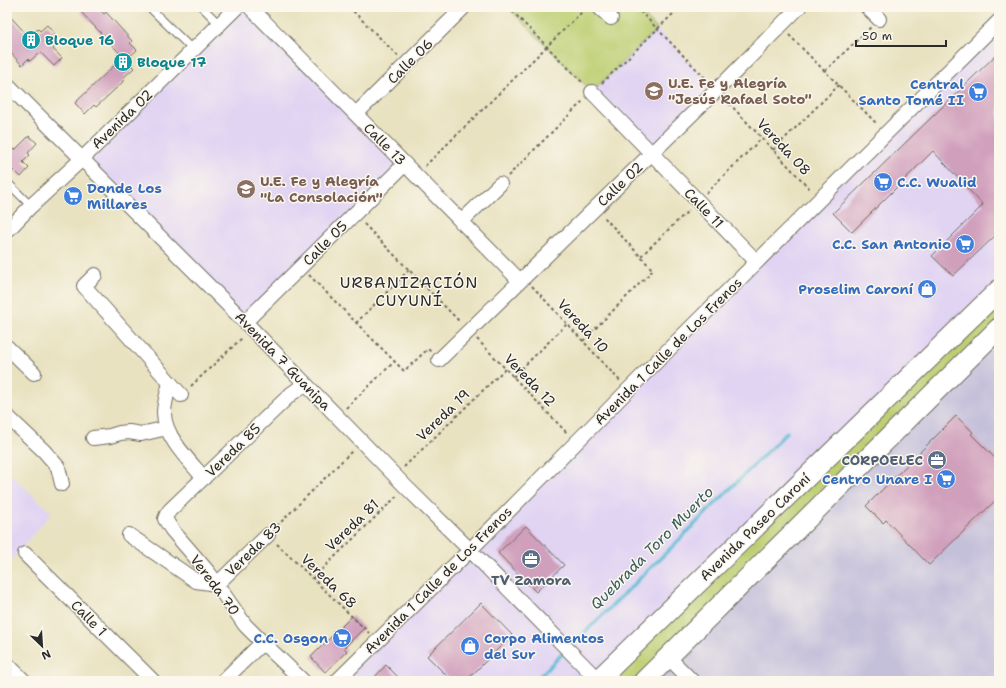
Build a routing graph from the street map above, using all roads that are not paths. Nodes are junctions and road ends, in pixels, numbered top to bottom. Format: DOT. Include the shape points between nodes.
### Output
graph roads {
  1 [pos="149,7"];
  2 [pos="202,7"];
  3 [pos="237,7"];
  4 [pos="250,7"];
  5 [pos="464,7"];
  6 [pos="599,7"];
  7 [pos="799,7"];
  8 [pos="867,7"];
  9 [pos="611,18"];
  10 [pos="879,19"];
  11 [pos="999,21"];
  12 [pos="219,24"];
  13 [pos="193,50"];
  14 [pos="11,90"];
  15 [pos="592,92"];
  16 [pos="356,114"];
  17 [pos="651,153"];
  18 [pos="82,159"];
  19 [pos="405,164"];
  20 [pos="500,184"];
  21 [pos="7,188"];
  22 [pos="31,206"];
  23 [pos="461,222"];
  24 [pos="7,231"];
  25 [pos="757,262"];
  26 [pos="95,275"];
  27 [pos="520,281"];
  28 [pos="999,290"];
  29 [pos="249,325"];
  30 [pos="999,328"];
  31 [pos="7,347"];
  32 [pos="439,360"];
  33 [pos="34,373"];
  34 [pos="170,382"];
  35 [pos="305,384"];
  36 [pos="181,395"];
  37 [pos="7,416"];
  38 [pos="167,428"];
  39 [pos="93,438"];
  40 [pos="204,478"];
  41 [pos="62,484"];
  42 [pos="165,519"];
  43 [pos="129,535"];
  44 [pos="268,535"];
  45 [pos="470,550"];
  46 [pos="25,554"];
  47 [pos="217,584"];
  48 [pos="262,643"];
  49 [pos="668,657"];
  50 [pos="7,664"];
  51 [pos="598,680"];
  52 [pos="24,681"];
  53 [pos="153,681"];
  54 [pos="223,681"];
  55 [pos="303,681"];
  56 [pos="337,681"];
  57 [pos="644,681"];
  58 [pos="692,681"];
  1 -- 13 [label="lane"];
  2 -- 12 [label="lane"];
  3 -- 12 [label="street, Avenida 02"];
  4 -- 16 [label="street, Calle 13"];
  5 -- 16 [label="street, Calle 06"];
  6 -- 9 [label="street"];
  7 -- 17 [label="street, Calle 02"];
  8 -- 10 [label="street"];
  11 -- 25 [label="street, Avenida 1 Calle de Los Frenos"];
  12 -- 13 [label="street, Avenida 02"];
  13 -- 18 [label="street, Avenida 02"];
  14 -- 18 [label="street, Avenida 7 Guanipa"];
  15 -- 17 [label="street, Calle 11"];
  16 -- 19 [label="street, Calle 13"];
  17 -- 25 [label="street, Calle 11"];
  17 -- 27 [label="street, Calle 02"];
  18 -- 22 [label="street, Avenida 02"];
  18 -- 29 [label="street, Avenida 7 Guanipa"];
  19 -- 23 [label="street, Calle 13"];
  19 -- 29 [label="street, Calle 05" via="301,267"];
  20 -- 23 [label="street"];
  21 -- 22 [label="lane" via="10,185"];
  22 -- 24 [label="street, Avenida 02"];
  23 -- 27 [label="street, Calle 13"];
  25 -- 45 [label="street, Avenida 1 Calle de Los Frenos"];
  26 -- 34 [label="street" via="84,286"];
  27 -- 32 [label="street, Calle 02"];
  28 -- 51 [label="street, Avenida Paseo Caroní"];
  29 -- 35 [label="street, Avenida 7 Guanipa"];
  30 -- 49 [label="street, Avenida Paseo Caroní"];
  31 -- 33 [label="street"];
  34 -- 36 [label="street"];
  34 -- 38 [label="street" via="164,414"];
  35 -- 40 [label="street, Vereda 85" via="291,394"];
  35 -- 45 [label="street, Avenida 7 Guanipa"];
  37 -- 41 [label="street" via="58,466"];
  38 -- 39 [label="street" via="141,434 129,432"];
  38 -- 40 [label="street" via="182,453"];
  40 -- 42 [label="street, Vereda 85" via="170,510"];
  42 -- 47 [label="street, Vereda 70"];
  43 -- 47 [label="street, Vereda 83" via="196,581"];
  44 -- 47 [label="street, Vereda 83"];
  45 -- 51 [label="street, Avenida 7 Guanipa"];
  45 -- 56 [label="street, Avenida 1 Calle de Los Frenos"];
  46 -- 53 [label="street, Calle 1"];
  47 -- 48 [label="street, Vereda 70" via="245,625"];
  48 -- 54 [label="street"];
  48 -- 55 [label="street, Vereda 70"];
  49 -- 57 [label="street, Avenida Paseo Caroní"];
  49 -- 58 [label="street"];
  50 -- 52 [label="street"];
}
